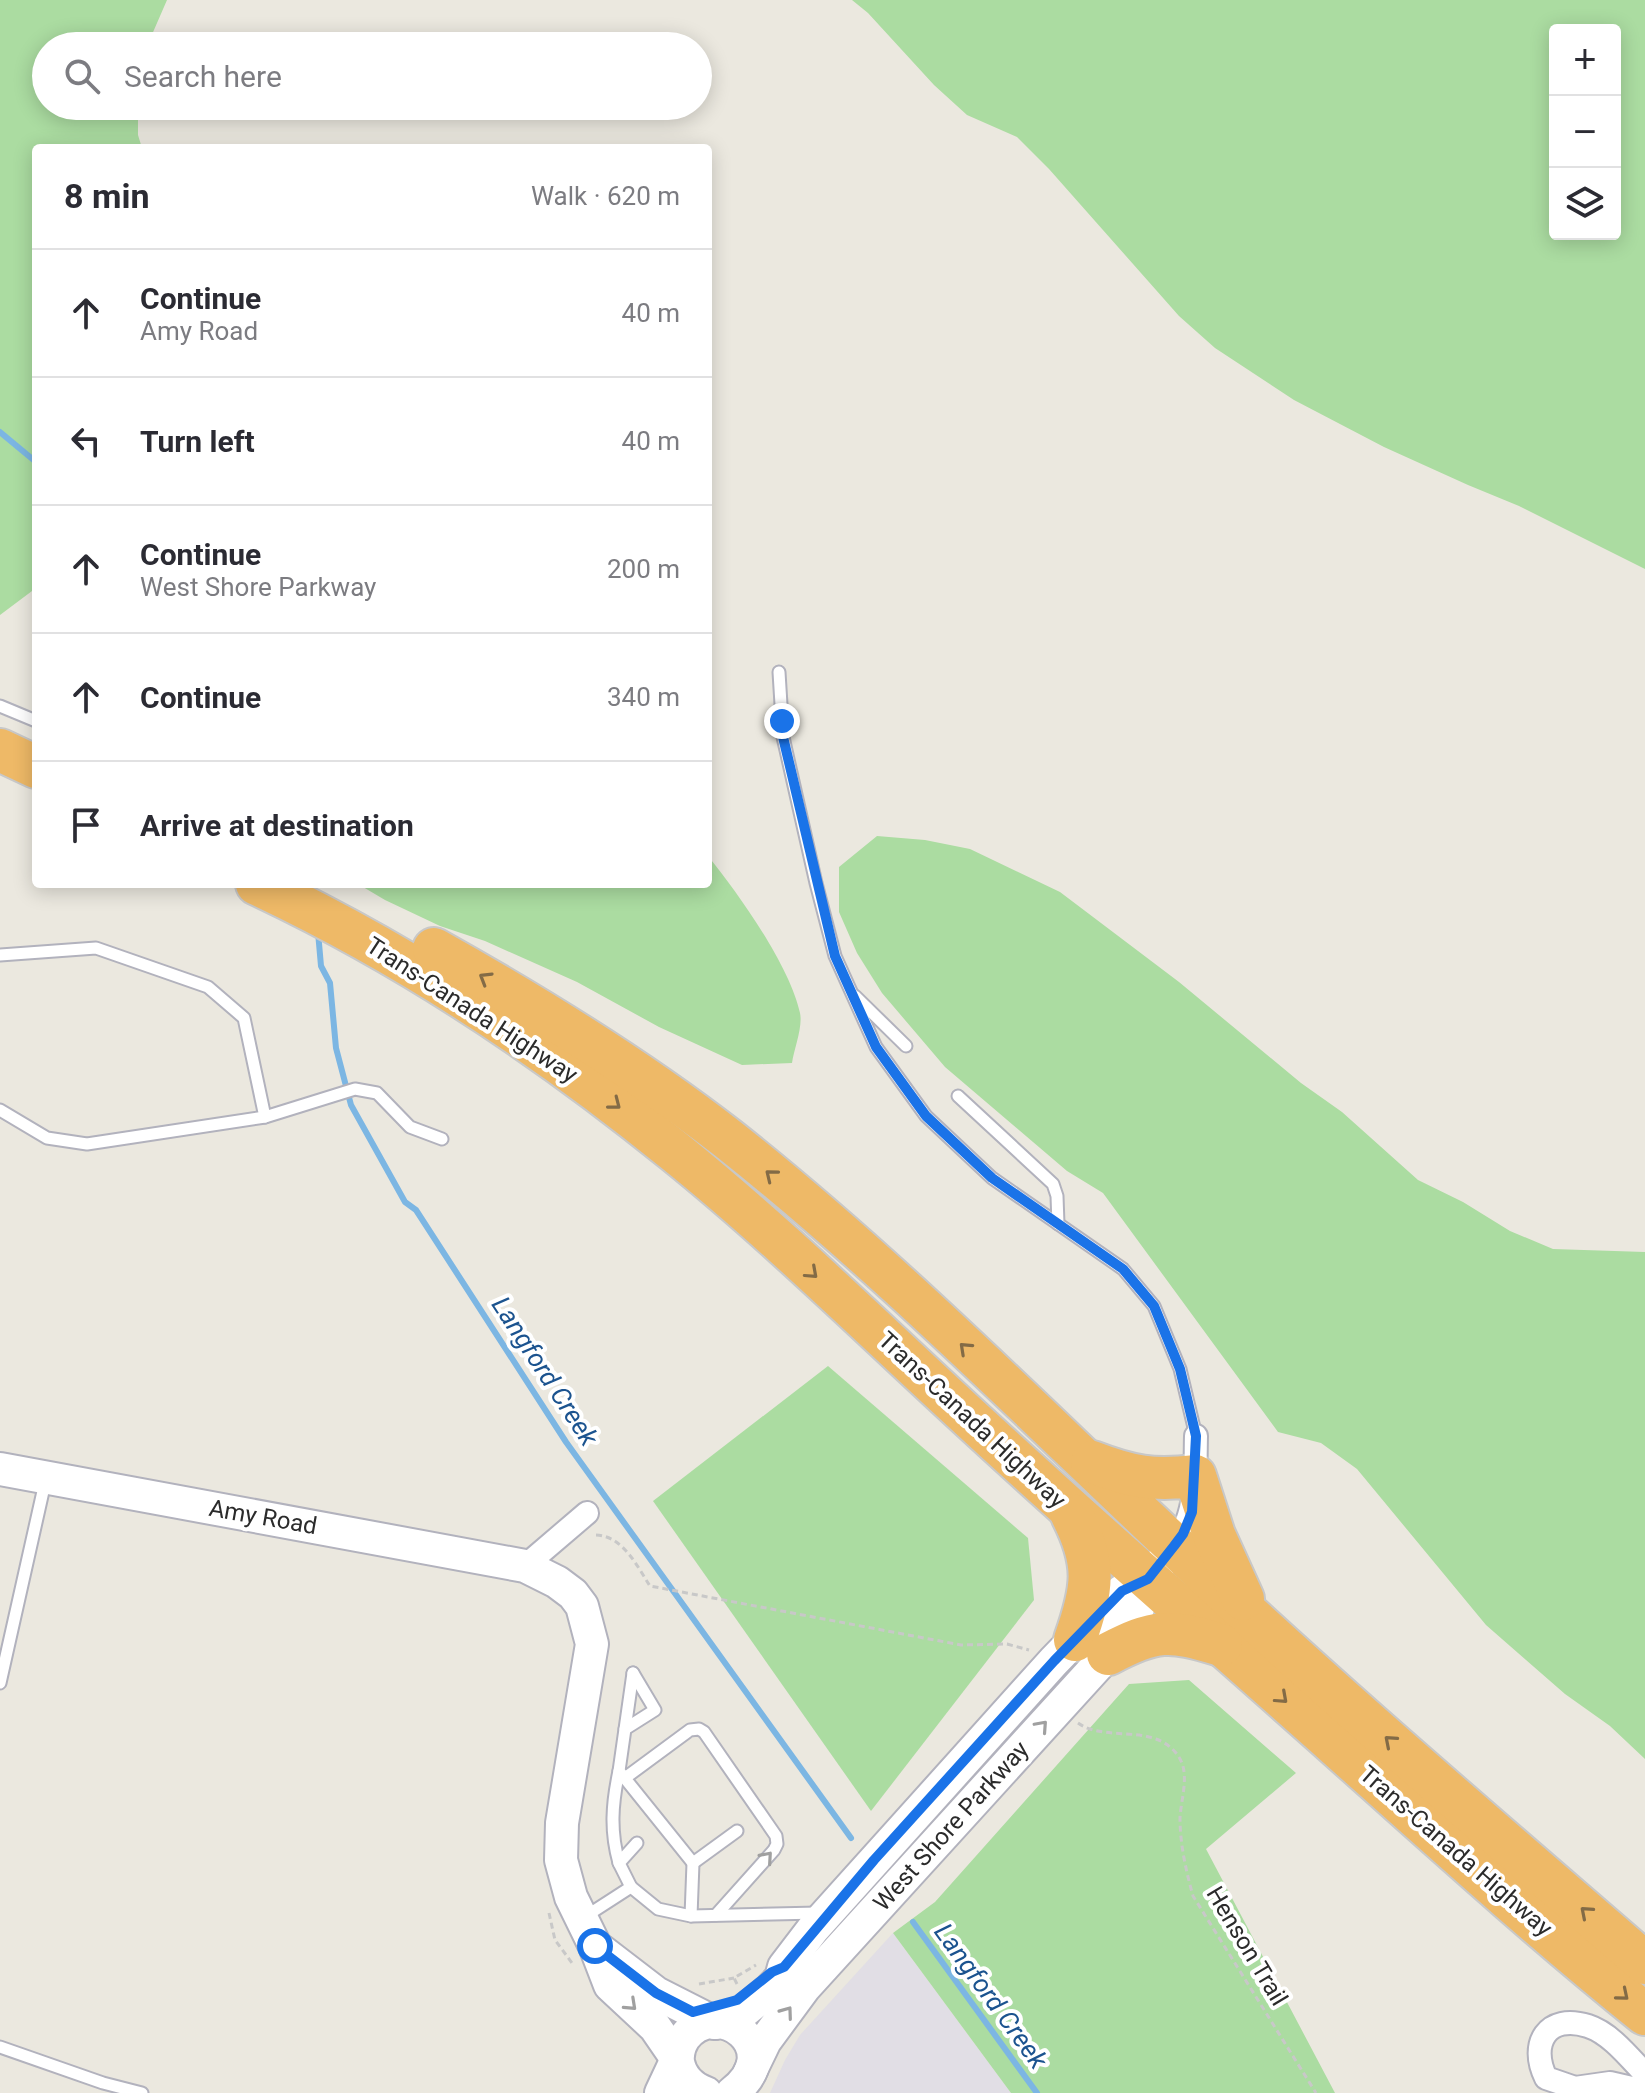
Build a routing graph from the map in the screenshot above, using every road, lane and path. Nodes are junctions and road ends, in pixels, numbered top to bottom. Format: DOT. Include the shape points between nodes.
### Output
graph roads {
  1 [pos="779,672"];
  2 [pos="0,706"];
  3 [pos="32,719"];
  4 [pos="0,734"];
  5 [pos="32,748"];
  6 [pos="0,750"];
  7 [pos="32,765"];
  8 [pos="0,767"];
  9 [pos="32,781"];
  10 [pos="282,888"];
  11 [pos="0,955"];
  12 [pos="851,991"];
  13 [pos="906,1046"];
  14 [pos="958,1096"];
  15 [pos="0,1110"];
  16 [pos="265,1117"];
  17 [pos="442,1139"];
  18 [pos="1058,1224"];
  19 [pos="854,1312"];
  20 [pos="1195,1456"];
  21 [pos="1083,1459"];
  22 [pos="0,1469"];
  23 [pos="46,1478"];
  24 [pos="1070,1510"];
  25 [pos="587,1513"];
  26 [pos="564,1533"];
  27 [pos="1174,1546"];
  28 [pos="525,1566"];
  29 [pos="1148,1579"];
  30 [pos="1263,1628"];
  31 [pos="1224,1646"];
  32 [pos="1092,1647"];
  33 [pos="1031,1650"];
  34 [pos="0,1683"];
  35 [pos="1077,1721"];
  36 [pos="625,1729"];
  37 [pos="622,1775"];
  38 [pos="737,1831"];
  39 [pos="637,1843"];
  40 [pos="619,1863"];
  41 [pos="693,1863"];
  42 [pos="631,1887"];
  43 [pos="829,1912"];
  44 [pos="716,1915"];
  45 [pos="691,1916"];
  46 [pos="588,1933"];
  47 [pos="774,1961"];
  48 [pos="1645,1963"];
  49 [pos="699,2006"];
  50 [pos="1645,2014"];
  51 [pos="0,2047"];
  52 [pos="677,2059"];
  53 [pos="1645,2074"];
  54 [pos="741,2083"];
  55 [pos="1645,2091"];
  56 [pos="142,2093"];
  57 [pos="661,2093"];
  58 [pos="706,2093"];
  59 [pos="1316,2093"];
  1 -- 12 [label="lane" via="783,737 835,956"];
  2 -- 3 [label="lane"];
  4 -- 5 [label="highway"];
  6 -- 7 [label="highway"];
  8 -- 9 [label="highway"];
  10 -- 19 [label="highway, Trans-Canada Highway, one-way" via="505,1026 604,1096 678,1154"];
  21 -- 10 [label="highway, Trans-Canada Highway, one-way" via="865,1257 725,1137 552,1019 449,957"];
  11 -- 16 [label="lane" via="96,948 208,987 244,1018"];
  12 -- 13 [label="lane"];
  12 -- 18 [label="lane" via="876,1047 926,1116 992,1178"];
  14 -- 18 [label="lane" via="1053,1184"];
  15 -- 16 [label="lane" via="47,1138 87,1144"];
  16 -- 17 [label="lane" via="355,1089 377,1093 410,1127"];
  18 -- 20 [label="lane" via="1123,1269 1154,1306 1180,1369"];
  19 -- 24 [label="highway, Trans-Canada Highway"];
  19 -- 27 [label="highway" via="911,1341 1110,1509"];
  20 -- 21 [label="highway" via="1160,1480"];
  20 -- 27 [label="street" via="1192,1512"];
  20 -- 30 [label="highway" via="1228,1569"];
  21 -- 27 [label="highway, Trans-Canada Highway"];
  22 -- 23 [label="main road, Amy Road"];
  23 -- 28 [label="main road, Amy Road"];
  23 -- 34 [label="lane"];
  24 -- 29 [label="highway, Trans-Canada Highway"];
  24 -- 32 [label="highway" via="1086,1541"];
  25 -- 26 [label="street"];
  26 -- 28 [label="street"];
  26 -- 33 [label="path" via="603,1535 617,1543 657,1588 961,1645 1007,1644"];
  27 -- 29 [label="main road, West Shore Parkway"];
  27 -- 30 [label="highway, Trans-Canada Highway"];
  28 -- 46 [label="main road, Amy Road" via="573,1594 590,1629 591,1661 562,1823 561,1860"];
  29 -- 31 [label="highway, Trans-Canada Highway"];
  29 -- 32 [label="main road, West Shore Parkway" via="1138,1608"];
  48 -- 30 [label="highway, Trans-Canada Highway, one-way"];
  31 -- 32 [label="highway" via="1170,1632"];
  31 -- 50 [label="highway, Trans-Canada Highway, one-way"];
  32 -- 43 [label="main road, West Shore Parkway"];
  54 -- 32 [label="main road, West Shore Parkway, one-way" via="804,1988"];
  35 -- 59 [label="path, Henson Trail" via="1096,1730 1139,1734 1174,1749 1185,1778 1180,1820 1193,1896"];
  36 -- 37 [label="lane"];
  37 -- 40 [label="lane" via="612,1818"];
  37 -- 41 [label="lane"];
  44 -- 37 [label="lane, one-way" via="774,1850 776,1836 699,1729"];
  38 -- 41 [label="lane"];
  39 -- 40 [label="lane"];
  40 -- 42 [label="lane"];
  41 -- 45 [label="lane"];
  42 -- 45 [label="lane" via="658,1909"];
  42 -- 46 [label="lane"];
  43 -- 44 [label="lane"];
  43 -- 47 [label="main road, West Shore Parkway"];
  44 -- 45 [label="lane"];
  46 -- 49 [label="main road" via="656,1993"];
  46 -- 52 [label="main road, Amy Road, one-way" via="610,1985 655,2027"];
  47 -- 49 [label="path" via="735,1980 714,1983"];
  47 -- 49 [label="main road, West Shore Parkway" via="781,1978 743,2012"];
  49 -- 52 [label="main road, West Shore Parkway" via="701,2026 689,2033"];
  49 -- 54 [label="main road" via="750,2038 754,2055"];
  51 -- 56 [label="lane"];
  52 -- 57 [label="main road"];
  52 -- 58 [label="main road, Amy Road" via="684,2077"];
  53 -- 55 [label="street" via="1589,2027 1560,2025 1541,2039 1540,2066 1546,2078 1575,2088 1610,2083"];
}
